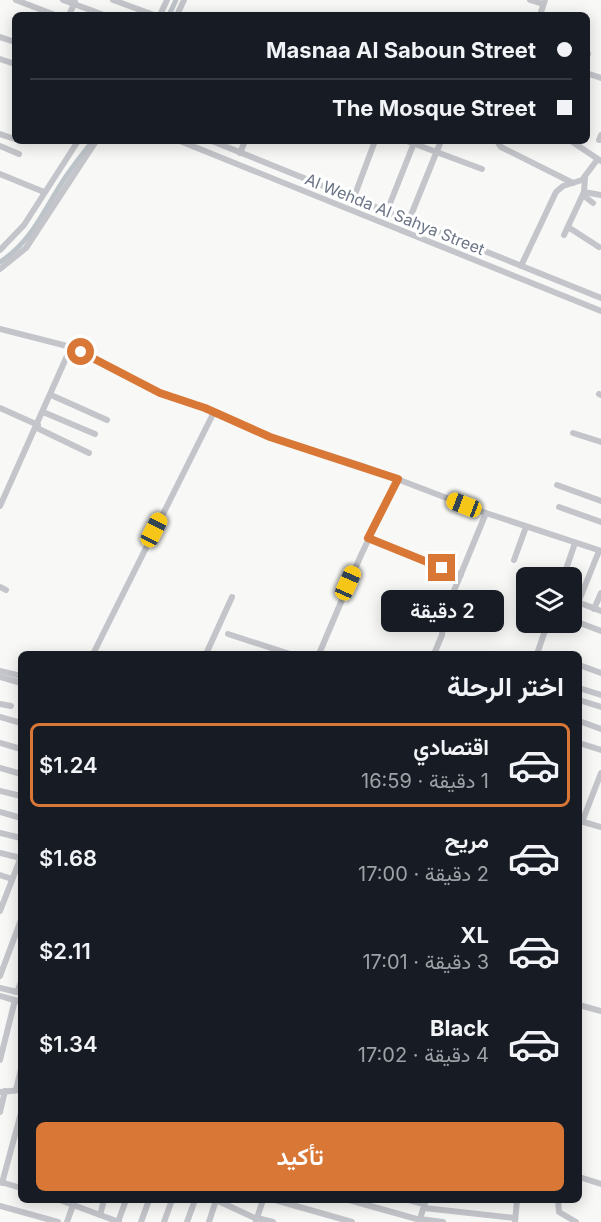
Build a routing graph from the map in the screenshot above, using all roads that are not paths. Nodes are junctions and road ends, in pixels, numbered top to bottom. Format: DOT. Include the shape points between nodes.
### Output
graph roads {
  1 [pos="16,0"];
  2 [pos="63,0"];
  3 [pos="113,0"];
  4 [pos="530,0"];
  5 [pos="74,2"];
  6 [pos="544,2"];
  7 [pos="47,12"];
  8 [pos="97,12"];
  9 [pos="146,12"];
  10 [pos="76,144"];
  11 [pos="94,144"];
  12 [pos="187,144"];
  13 [pos="219,144"];
  14 [pos="244,144"];
  15 [pos="374,144"];
  16 [pos="410,144"];
  17 [pos="416,144"];
  18 [pos="440,144"];
  19 [pos="499,144"];
  20 [pos="575,144"];
  21 [pos="0,146"];
  22 [pos="437,152"];
  23 [pos="240,153"];
  24 [pos="19,154"];
  25 [pos="599,160"];
  26 [pos="482,169"];
  27 [pos="0,174"];
  28 [pos="585,177"];
  29 [pos="317,182"];
  30 [pos="573,183"];
  31 [pos="44,192"];
  32 [pos="583,193"];
  33 [pos="312,195"];
  34 [pos="601,195"];
  35 [pos="354,197"];
  36 [pos="593,203"];
  37 [pos="387,211"];
  38 [pos="409,220"];
  39 [pos="568,226"];
  40 [pos="430,228"];
  41 [pos="564,235"];
  42 [pos="426,239"];
  43 [pos="598,247"];
  44 [pos="0,250"];
  45 [pos="521,266"];
  46 [pos="0,269"];
  47 [pos="601,298"];
  48 [pos="601,311"];
  49 [pos="0,329"];
  50 [pos="71,347"];
  51 [pos="51,395"];
  52 [pos="0,408"];
  53 [pos="43,412"];
  54 [pos="214,412"];
  55 [pos="107,420"];
  56 [pos="37,427"];
  57 [pos="573,433"];
  58 [pos="95,434"];
  59 [pos="601,442"];
  60 [pos="89,453"];
  61 [pos="398,479"];
  62 [pos="557,485"];
  63 [pos="601,501"];
  64 [pos="0,506"];
  65 [pos="559,507"];
  66 [pos="486,513"];
  67 [pos="601,522"];
  68 [pos="526,527"];
  69 [pos="368,538"];
  70 [pos="575,543"];
  71 [pos="600,551"];
  72 [pos="514,560"];
  73 [pos="567,567"];
  74 [pos="461,575"];
  75 [pos="582,587"];
  76 [pos="601,594"];
  77 [pos="232,597"];
  78 [pos="582,604"];
  79 [pos="598,610"];
  80 [pos="582,624"];
  81 [pos="601,631"];
  82 [pos="544,633"];
  83 [pos="228,634"];
  84 [pos="94,651"];
  85 [pos="207,651"];
  86 [pos="281,651"];
  87 [pos="320,651"];
  88 [pos="435,651"];
  89 [pos="537,651"];
  90 [pos="582,666"];
  91 [pos="0,671"];
  92 [pos="601,673"];
  93 [pos="18,675"];
  94 [pos="0,677"];
  95 [pos="18,682"];
  96 [pos="582,689"];
  97 [pos="601,695"];
  98 [pos="582,701"];
  99 [pos="0,704"];
  100 [pos="11,706"];
  101 [pos="601,707"];
  102 [pos="0,717"];
  103 [pos="18,722"];
  104 [pos="582,723"];
  105 [pos="601,729"];
  106 [pos="582,741"];
  107 [pos="0,743"];
  108 [pos="18,748"];
  109 [pos="601,750"];
  110 [pos="0,768"];
  111 [pos="18,773"];
  112 [pos="601,773"];
  113 [pos="0,791"];
  114 [pos="18,795"];
  115 [pos="0,812"];
  116 [pos="18,817"];
  117 [pos="582,819"];
  118 [pos="582,821"];
  119 [pos="601,827"];
  120 [pos="0,833"];
  121 [pos="18,837"];
  122 [pos="0,853"];
  123 [pos="18,857"];
  124 [pos="18,865"];
  125 [pos="0,875"];
  126 [pos="12,879"];
  127 [pos="3,896"];
  128 [pos="0,911"];
  129 [pos="18,928"];
  130 [pos="0,976"];
  131 [pos="0,987"];
  132 [pos="18,993"];
  133 [pos="0,996"];
  134 [pos="18,1001"];
  135 [pos="582,1006"];
  136 [pos="601,1011"];
  137 [pos="0,1060"];
  138 [pos="18,1090"];
  139 [pos="3,1092"];
  140 [pos="0,1112"];
  141 [pos="18,1123"];
  142 [pos="582,1178"];
  143 [pos="1,1182"];
  144 [pos="601,1184"];
  145 [pos="18,1187"];
  146 [pos="83,1203"];
  147 [pos="103,1203"];
  148 [pos="125,1203"];
  149 [pos="148,1203"];
  150 [pos="171,1203"];
  151 [pos="194,1203"];
  152 [pos="215,1203"];
  153 [pos="222,1203"];
  154 [pos="262,1203"];
  155 [pos="286,1203"];
  156 [pos="359,1203"];
  157 [pos="517,1203"];
  158 [pos="558,1203"];
  159 [pos="73,1204"];
  160 [pos="425,1204"];
  161 [pos="0,1206"];
  162 [pos="81,1208"];
  163 [pos="100,1215"];
  164 [pos="257,1220"];
  165 [pos="515,1220"];
  166 [pos="420,1221"];
  167 [pos="58,1222"];
  168 [pos="67,1222"];
  169 [pos="118,1222"];
  170 [pos="141,1222"];
  171 [pos="164,1222"];
  172 [pos="188,1222"];
  173 [pos="209,1222"];
  174 [pos="273,1222"];
  175 [pos="352,1222"];
  176 [pos="443,1222"];
  177 [pos="576,1222"];
  1 -- 7 [label="street"];
  2 -- 5 [label="street"];
  3 -- 9 [label="street"];
  4 -- 6 [label="street"];
  5 -- 8 [label="street"];
  10 -- 31 [label="street"];
  11 -- 46 [label="street" via="26,248"];
  12 -- 33 [label="street, Al Wehda Al Sahya Street"];
  13 -- 23 [label="street, Al Wehda Al Sahya Street"];
  14 -- 23 [label="street"];
  15 -- 35 [label="street"];
  16 -- 37 [label="street"];
  17 -- 22 [label="street"];
  18 -- 22 [label="street"];
  19 -- 30 [label="street"];
  20 -- 25 [label="street"];
  21 -- 24 [label="street"];
  22 -- 26 [label="street"];
  22 -- 38 [label="street"];
  23 -- 29 [label="street, Al Wehda Al Sahya Street"];
  25 -- 28 [label="street"];
  27 -- 31 [label="street"];
  28 -- 30 [label="street"];
  28 -- 32 [label="street"];
  29 -- 33 [label="street"];
  29 -- 35 [label="street, Al Wehda Al Sahya Street"];
  30 -- 45 [label="street" via="556,192"];
  31 -- 44 [label="street" via="24,225"];
  32 -- 34 [label="street"];
  32 -- 36 [label="street"];
  32 -- 39 [label="street"];
  33 -- 42 [label="street, Al Wehda Al Sahya Street"];
  35 -- 37 [label="street, Al Wehda Al Sahya Street"];
  37 -- 38 [label="street, Al Wehda Al Sahya Street"];
  38 -- 40 [label="street, Al Wehda Al Sahya Street"];
  39 -- 41 [label="street"];
  39 -- 43 [label="street"];
  40 -- 42 [label="street"];
  40 -- 45 [label="street, Al Wehda Al Sahya Street"];
  42 -- 48 [label="street, Al Wehda Al Sahya Street"];
  45 -- 47 [label="street, Al Wehda Al Sahya Street"];
  49 -- 50 [label="street"];
  50 -- 51 [label="street"];
  50 -- 54 [label="street" via="160,393"];
  51 -- 53 [label="street"];
  51 -- 55 [label="street"];
  52 -- 56 [label="street"];
  53 -- 56 [label="street"];
  53 -- 58 [label="street"];
  54 -- 61 [label="street" via="270,437"];
  54 -- 84 [label="street"];
  56 -- 60 [label="street"];
  56 -- 64 [label="street"];
  57 -- 59 [label="street"];
  61 -- 66 [label="street"];
  61 -- 69 [label="street"];
  62 -- 63 [label="street"];
  65 -- 67 [label="street"];
  66 -- 68 [label="street"];
  66 -- 74 [label="street"];
  68 -- 70 [label="street"];
  68 -- 72 [label="street"];
  69 -- 74 [label="street"];
  69 -- 87 [label="street"];
  70 -- 71 [label="street"];
  70 -- 73 [label="street"];
  71 -- 75 [label="street"];
  74 -- 88 [label="street" via="444,615"];
  76 -- 79 [label="street"];
  77 -- 85 [label="street"];
  78 -- 79 [label="street"];
  80 -- 81 [label="street"];
  82 -- 89 [label="street"];
  83 -- 86 [label="street"];
  90 -- 92 [label="street"];
  91 -- 93 [label="street"];
  94 -- 95 [label="street"];
  96 -- 97 [label="street"];
  98 -- 101 [label="street"];
  99 -- 100 [label="street"];
  102 -- 103 [label="street"];
  104 -- 105 [label="street"];
  106 -- 109 [label="street"];
  107 -- 108 [label="street"];
  110 -- 111 [label="street"];
  112 -- 117 [label="street"];
  113 -- 114 [label="street"];
  115 -- 116 [label="street"];
  118 -- 119 [label="street"];
  120 -- 121 [label="street"];
  122 -- 123 [label="street"];
  124 -- 126 [label="street"];
  125 -- 126 [label="street"];
  126 -- 127 [label="street"];
  127 -- 128 [label="street"];
  129 -- 130 [label="street"];
  131 -- 132 [label="street"];
  133 -- 134 [label="street"];
  134 -- 137 [label="street"];
  135 -- 136 [label="street"];
  138 -- 139 [label="street"];
  139 -- 140 [label="street"];
  141 -- 143 [label="street"];
  142 -- 144 [label="street"];
  143 -- 145 [label="street"];
  146 -- 162 [label="street"];
  147 -- 163 [label="street"];
  148 -- 169 [label="street"];
  149 -- 170 [label="street"];
  150 -- 171 [label="street"];
  151 -- 172 [label="street"];
  152 -- 173 [label="street"];
  153 -- 164 [label="street"];
  154 -- 164 [label="street"];
  155 -- 175 [label="street"];
  156 -- 166 [label="street"];
  157 -- 165 [label="street"];
  158 -- 177 [label="street" via="558,1212"];
  159 -- 162 [label="street"];
  159 -- 168 [label="street"];
  160 -- 165 [label="street"];
  160 -- 166 [label="street"];
  161 -- 167 [label="street"];
  162 -- 163 [label="street"];
  163 -- 169 [label="street"];
  164 -- 174 [label="street"];
  166 -- 176 [label="street"];
}
